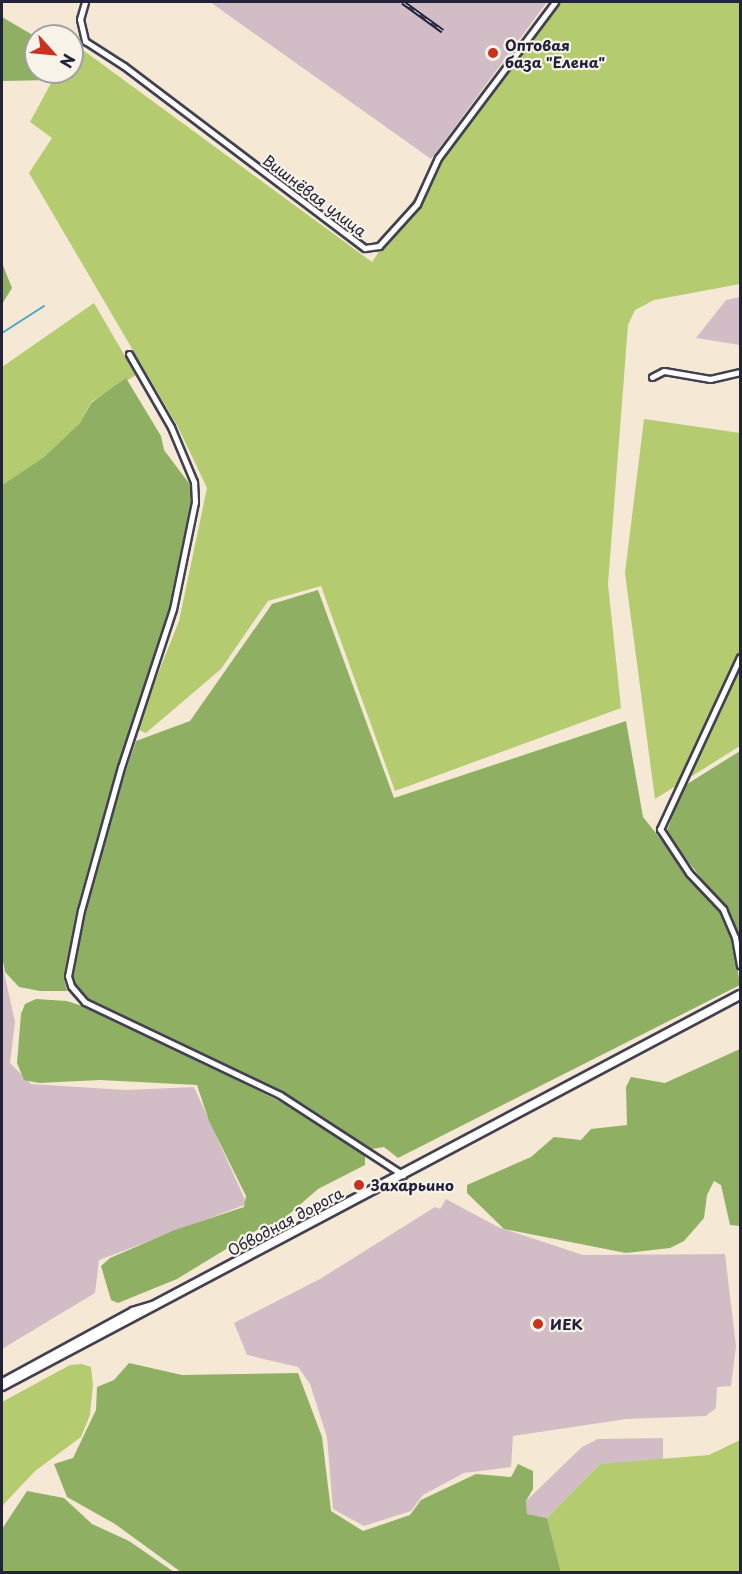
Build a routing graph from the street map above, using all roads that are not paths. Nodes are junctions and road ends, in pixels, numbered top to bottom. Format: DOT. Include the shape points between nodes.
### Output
graph roads {
  1 [pos="85,2"];
  2 [pos="555,2"];
  3 [pos="129,354"];
  4 [pos="741,372"];
  5 [pos="652,378"];
  6 [pos="741,657"];
  7 [pos="741,966"];
  8 [pos="741,995"];
  9 [pos="403,1174"];
  10 [pos="165,1299"];
  11 [pos="2,1381"];
  12 [pos="2,1386"];
  1 -- 2 [label="street, Вишнёвая улица" via="81,19 85,41 124,66 365,248 379,246 417,204 438,158"];
  3 -- 9 [label="street" via="171,427 194,482 195,502 173,609 81,910 68,976 71,986 85,1002 280,1095"];
  4 -- 5 [label="street" via="710,379 664,371"];
  6 -- 7 [label="street" via="660,829 689,873 723,909 735,937"];
  8 -- 9 [label="main road, Обводная дорога"];
  9 -- 10 [label="main road, Обводная дорога"];
  10 -- 11 [label="street" via="132,1310"];
  10 -- 12 [label="main road, Обводная дорога"];
}
